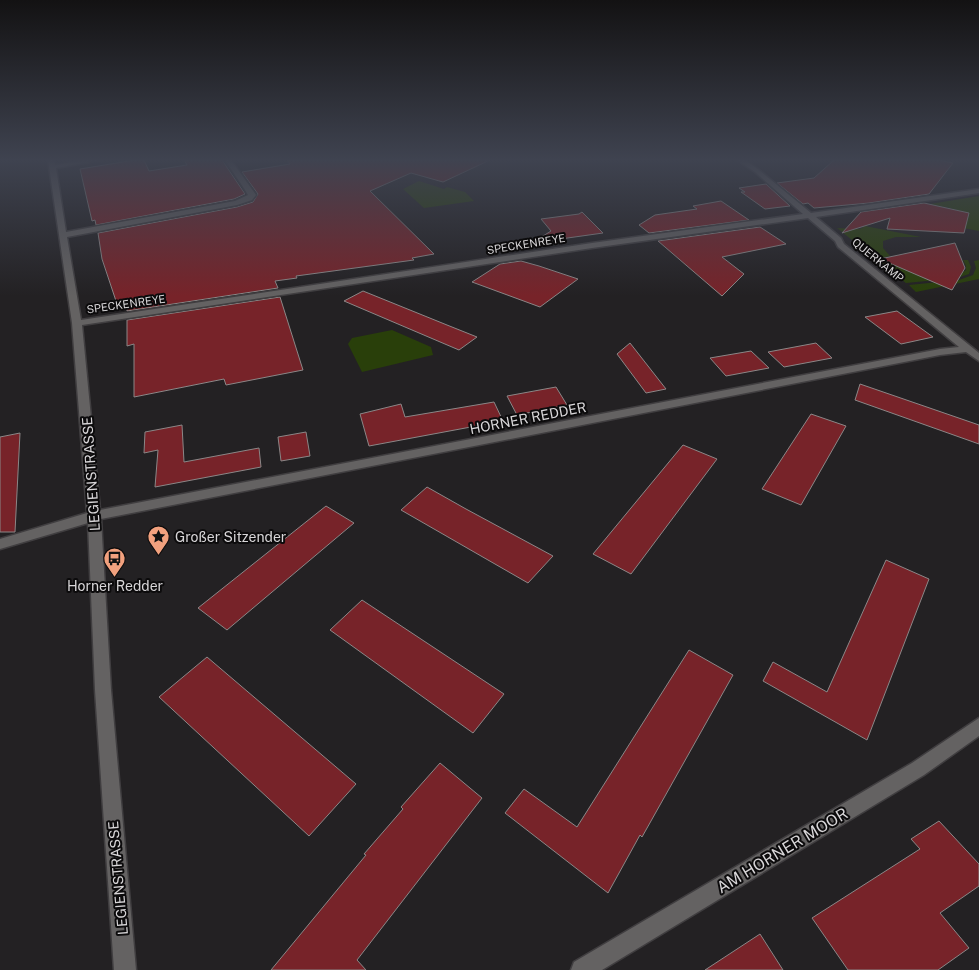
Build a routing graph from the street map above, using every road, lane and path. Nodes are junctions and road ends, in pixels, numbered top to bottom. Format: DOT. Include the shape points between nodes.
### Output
graph roads {
  1 [pos="59,205"];
  2 [pos="224,205"];
  3 [pos="797,205"];
  4 [pos="883,205"];
  5 [pos="810,216"];
  6 [pos="64,234"];
  7 [pos="77,323"];
  8 [pos="968,349"];
  9 [pos="979,358"];
  10 [pos="94,516"];
  11 [pos="0,544"];
  12 [pos="979,726"];
  13 [pos="126,970"];
  14 [pos="582,970"];
  1 -- 6 [label="street, LEGIENSTRASSE"];
  2 -- 6 [label="street"];
  3 -- 5 [label="street, QUERKAMP"];
  4 -- 5 [label="street, SPECKENREYE"];
  5 -- 7 [label="street, SPECKENREYE"];
  5 -- 8 [label="street, QUERKAMP"];
  6 -- 7 [label="street, LEGIENSTRASSE"];
  7 -- 10 [label="street, LEGIENSTRASSE"];
  8 -- 9 [label="street, QUERKAMP"];
  8 -- 10 [label="street, HORNER REDDER"];
  10 -- 11 [label="street, HORNER REDDER"];
  10 -- 13 [label="street, LEGIENSTRASSE"];
  12 -- 14 [label="street, AM HORNER MOOR" via="918,769"];
}
